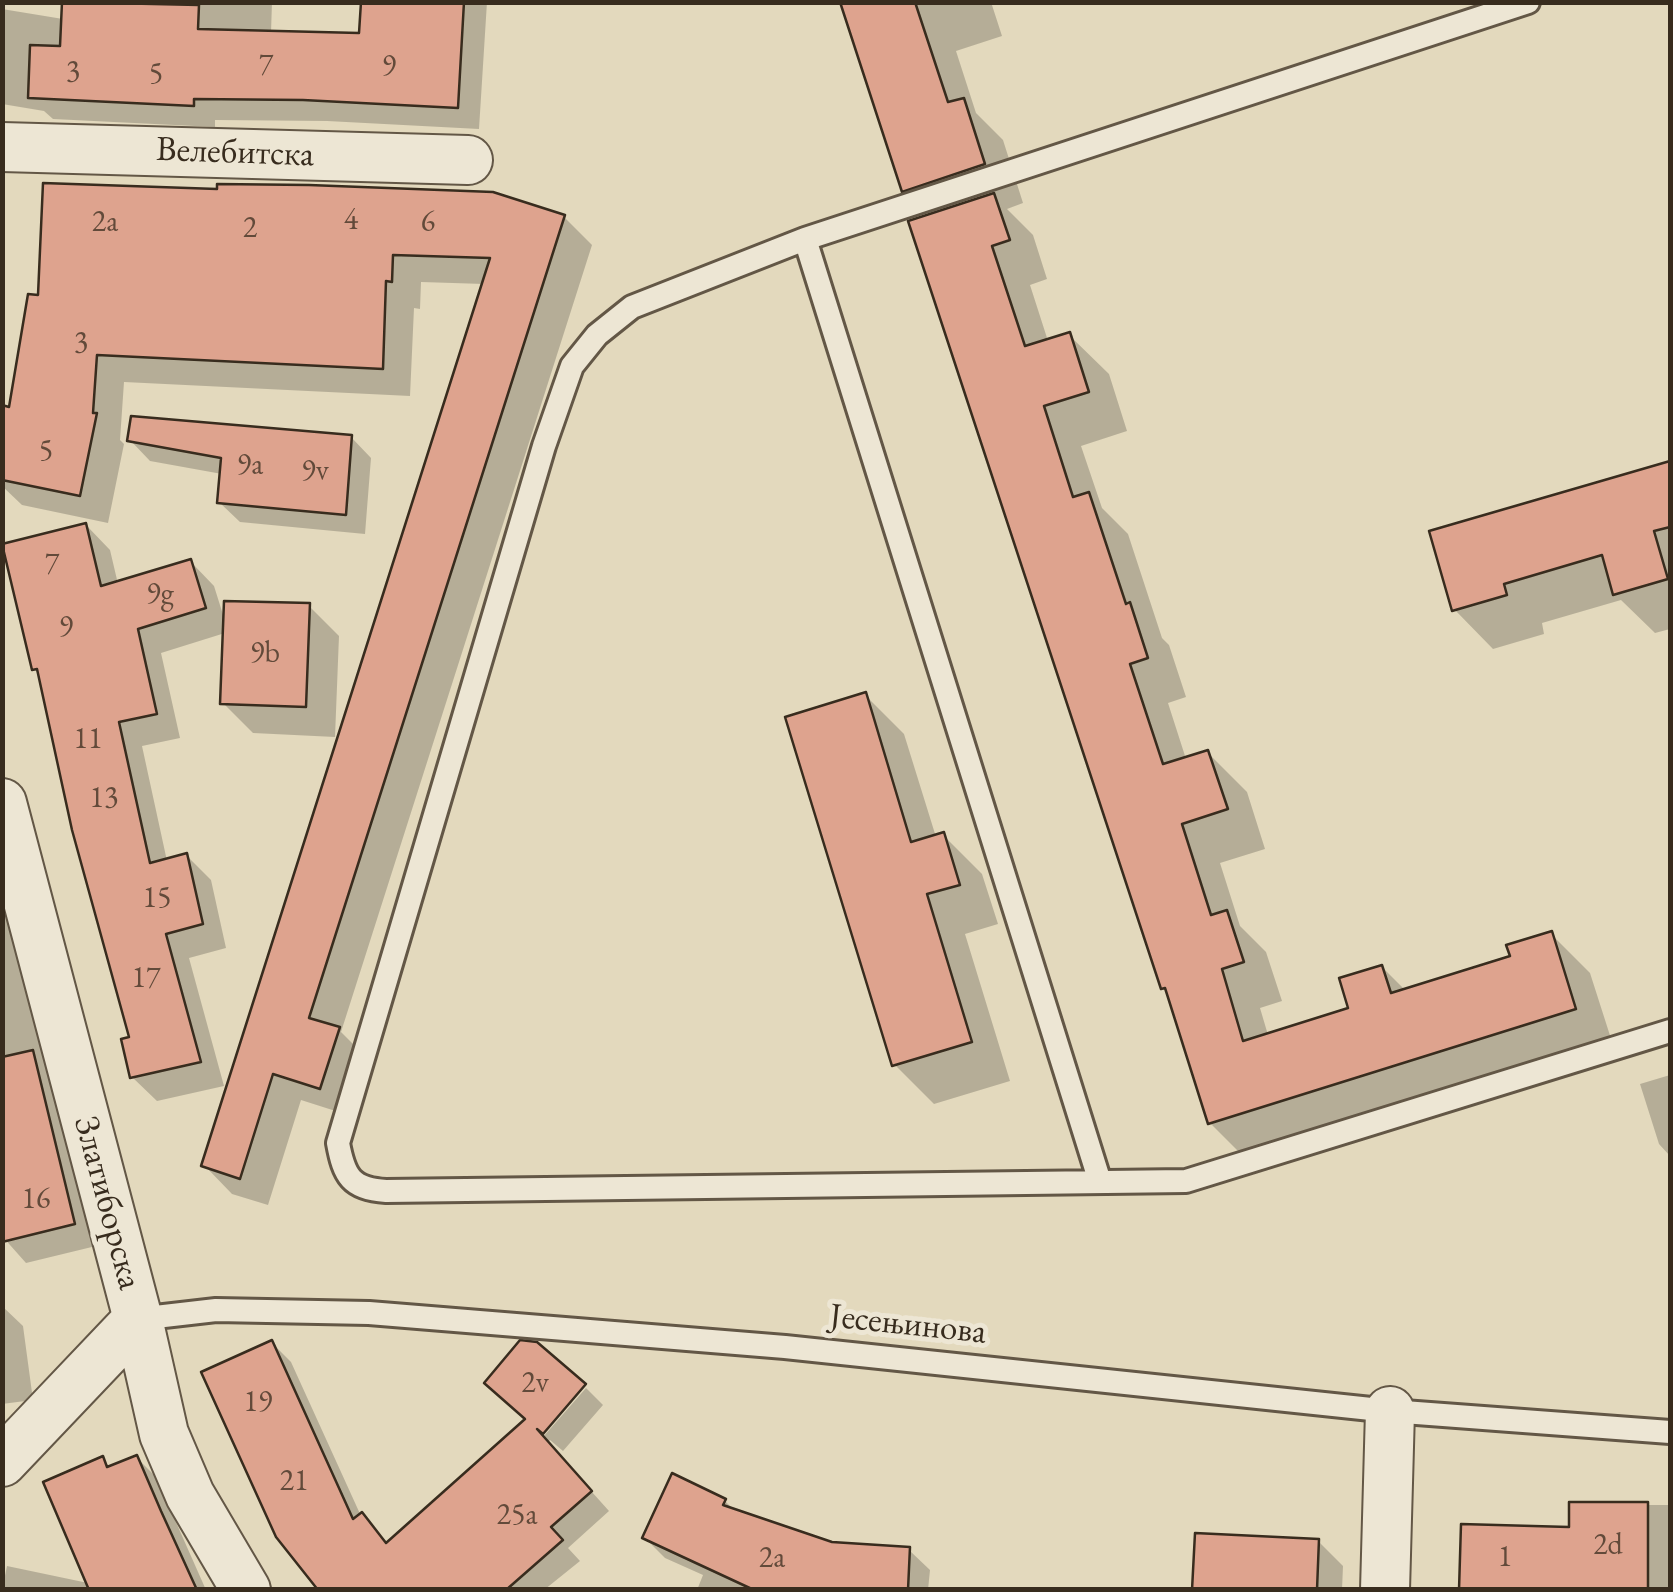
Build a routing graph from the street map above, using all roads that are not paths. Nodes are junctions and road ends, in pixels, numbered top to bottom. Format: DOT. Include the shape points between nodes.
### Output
graph roads {
  1 [pos="1528,2"];
  2 [pos="2,147"];
  3 [pos="468,160"];
  4 [pos="805,239"];
  5 [pos="2,802"];
  6 [pos="1670,1031"];
  7 [pos="1100,1182"];
  8 [pos="138,1319"];
  9 [pos="1390,1411"];
  10 [pos="1670,1432"];
  11 [pos="2,1462"];
  12 [pos="246,1590"];
  13 [pos="1386,1590"];
  1 -- 4 [label="lane"];
  2 -- 3 [label="street, Велебитска"];
  4 -- 7 [label="lane"];
  4 -- 7 [label="lane" via="632,306 572,366 338,1143 341,1161 350,1180 369,1190"];
  5 -- 8 [label="street, Златиборска"];
  6 -- 7 [label="lane" via="1186,1181"];
  8 -- 9 [label="lane, Јесењинова" via="216,1310 369,1313 785,1347"];
  8 -- 11 [label="street"];
  8 -- 12 [label="street, Златиборска" via="164,1434 190,1495"];
  9 -- 10 [label="lane, Јесењинова"];
  9 -- 13 [label="street"];
}
